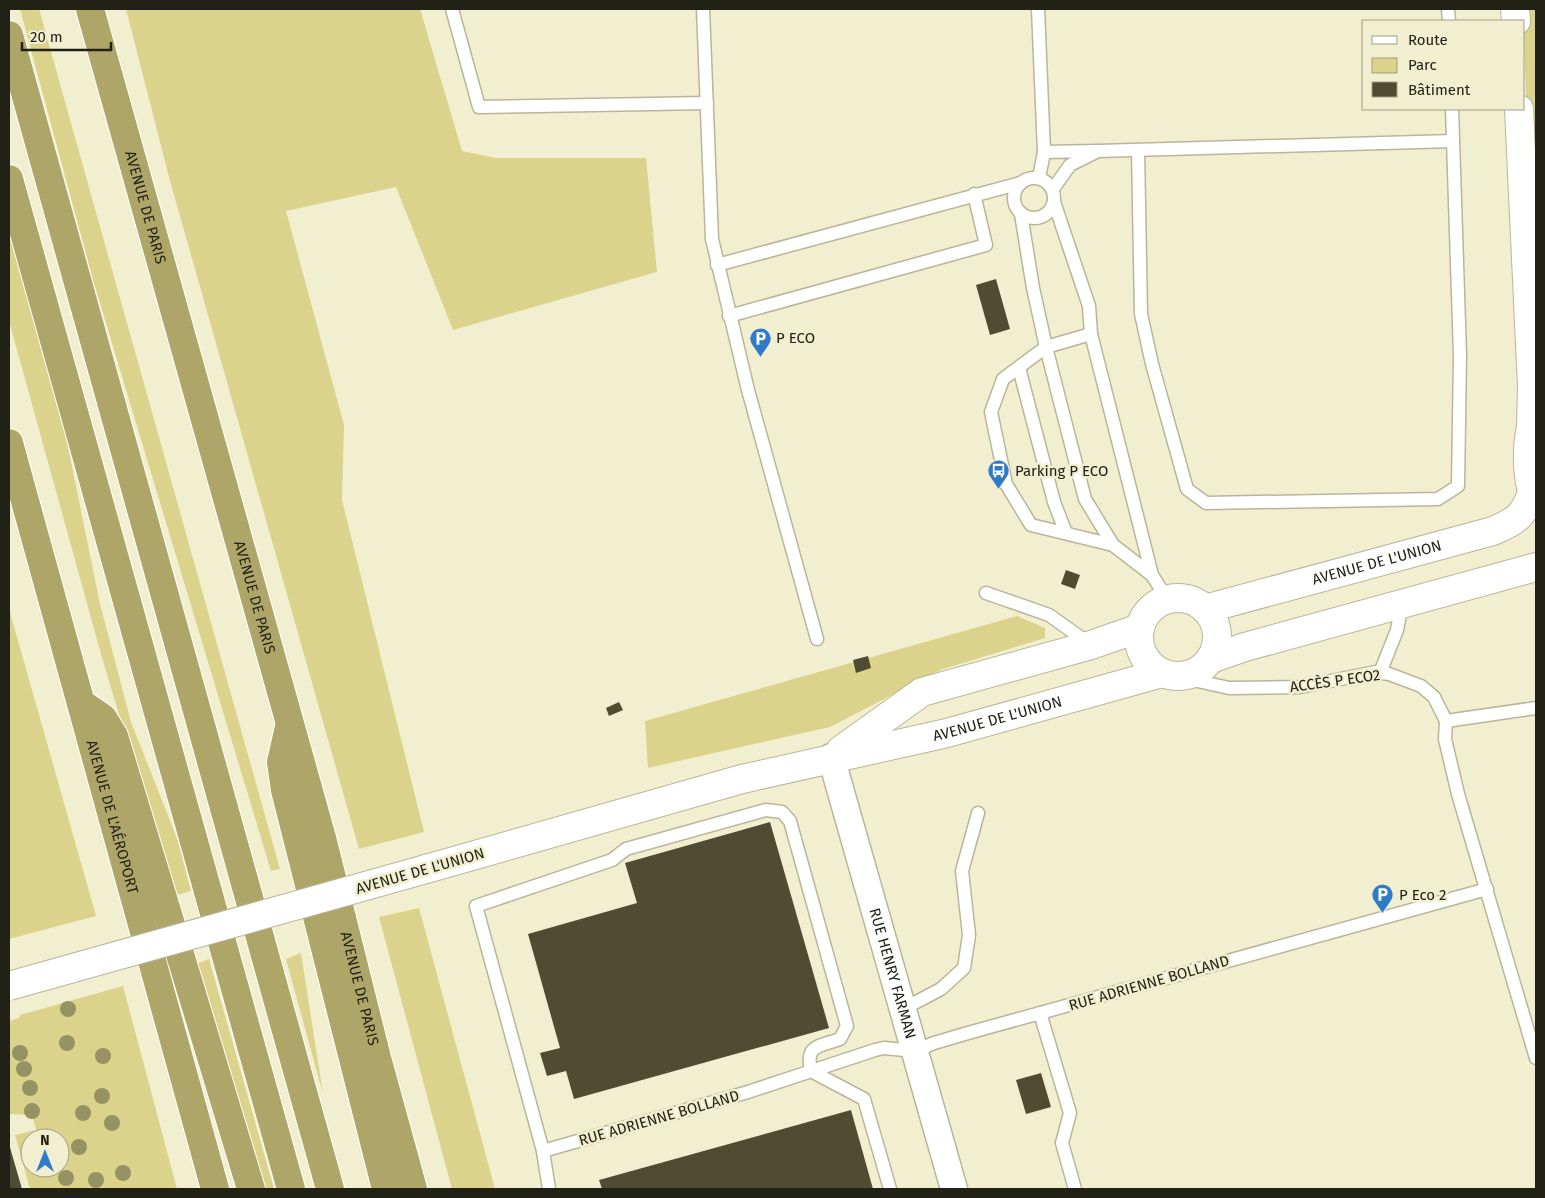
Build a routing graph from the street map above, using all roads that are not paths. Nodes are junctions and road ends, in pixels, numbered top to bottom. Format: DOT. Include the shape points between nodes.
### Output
graph roads {
  1 [pos="90,9"];
  2 [pos="452,9"];
  3 [pos="703,9"];
  4 [pos="1038,9"];
  5 [pos="9,34"];
  6 [pos="707,103"];
  7 [pos="1452,110"];
  8 [pos="1518,110"];
  9 [pos="1453,141"];
  10 [pos="1138,150"];
  11 [pos="1098,151"];
  12 [pos="1044,152"];
  13 [pos="9,178"];
  14 [pos="1039,178"];
  15 [pos="1021,183"];
  16 [pos="974,194"];
  17 [pos="1054,196"];
  18 [pos="1021,214"];
  19 [pos="717,265"];
  20 [pos="729,316"];
  21 [pos="1091,334"];
  22 [pos="1046,347"];
  23 [pos="1019,368"];
  24 [pos="1534,417"];
  25 [pos="9,443"];
  26 [pos="1534,498"];
  27 [pos="1066,533"];
  28 [pos="1113,545"];
  29 [pos="1536,567"];
  30 [pos="1152,575"];
  31 [pos="986,593"];
  32 [pos="1167,599"];
  33 [pos="1402,604"];
  34 [pos="1205,609"];
  35 [pos="1140,628"];
  36 [pos="817,639"];
  37 [pos="1090,645"];
  38 [pos="1210,659"];
  39 [pos="1380,673"];
  40 [pos="1168,674"];
  41 [pos="81,703"];
  42 [pos="1536,708"];
  43 [pos="1446,721"];
  44 [pos="290,722"];
  45 [pos="831,757"];
  46 [pos="978,814"];
  47 [pos="1487,889"];
  48 [pos="9,986"];
  49 [pos="903,1009"];
  50 [pos="1040,1013"];
  51 [pos="915,1051"];
  52 [pos="1536,1058"];
  53 [pos="811,1071"];
  54 [pos="543,1152"];
  55 [pos="215,1189"];
  56 [pos="251,1189"];
  57 [pos="291,1189"];
  58 [pos="330,1189"];
  59 [pos="386,1189"];
  60 [pos="414,1189"];
  61 [pos="549,1189"];
  62 [pos="890,1189"];
  63 [pos="954,1189"];
  64 [pos="1075,1189"];
  1 -- 44 [label="highway, AVENUE DE PARIS"];
  2 -- 6 [label="lane" via="479,107"];
  3 -- 6 [label="lane"];
  4 -- 12 [label="lane"];
  5 -- 58 [label="highway"];
  6 -- 19 [label="lane" via="712,238"];
  7 -- 9 [label="lane"];
  8 -- 24 [label="street"];
  9 -- 10 [label="lane"];
  9 -- 10 [label="lane" via="1460,355 1458,486 1438,498 1206,503 1187,489 1141,314"];
  10 -- 11 [label="lane"];
  11 -- 12 [label="lane"];
  11 -- 17 [label="lane" via="1070,165"];
  12 -- 14 [label="lane"];
  13 -- 57 [label="highway"];
  14 -- 15 [label="lane"];
  14 -- 17 [label="lane" via="1045,180"];
  15 -- 16 [label="lane"];
  15 -- 18 [label="lane" via="1014,194"];
  16 -- 19 [label="lane"];
  16 -- 20 [label="lane" via="986,245"];
  17 -- 18 [label="lane" via="1052,208 1041,217"];
  17 -- 21 [label="lane" via="1089,306"];
  18 -- 22 [label="lane"];
  19 -- 20 [label="lane"];
  20 -- 36 [label="lane"];
  21 -- 22 [label="lane"];
  21 -- 30 [label="lane"];
  22 -- 23 [label="lane"];
  22 -- 28 [label="lane" via="1085,499"];
  23 -- 27 [label="lane" via="1054,502"];
  23 -- 27 [label="lane" via="1003,379 991,412 1006,484 1032,524"];
  24 -- 26 [label="street" via="1528,453"];
  25 -- 41 [label="highway, AVENUE DE L'AÉROPORT"];
  26 -- 34 [label="street, AVENUE DE L'UNION" via="1513,523 1493,531"];
  27 -- 28 [label="lane"];
  28 -- 30 [label="lane"];
  29 -- 33 [label="street, AVENUE DE L'UNION"];
  30 -- 32 [label="lane"];
  31 -- 37 [label="lane" via="1049,615"];
  32 -- 34 [label="street" via="1194,601"];
  32 -- 35 [label="street" via="1145,615"];
  33 -- 38 [label="street, AVENUE DE L'UNION"];
  33 -- 39 [label="lane" via="1397,630"];
  34 -- 38 [label="street" via="1217,633"];
  35 -- 37 [label="street, AVENUE DE L'UNION"];
  35 -- 40 [label="street" via="1138,641 1142,654 1150,665"];
  37 -- 45 [label="street, AVENUE DE L'UNION" via="922,692"];
  38 -- 40 [label="street, AVENUE DE L'UNION" via="1188,675"];
  39 -- 40 [label="lane, ACCÈS P ECO2" via="1300,687 1229,688"];
  39 -- 43 [label="lane, ACCÈS P ECO2" via="1401,677 1420,686 1434,697"];
  40 -- 45 [label="street, AVENUE DE L'UNION" via="947,733"];
  41 -- 55 [label="highway, AVENUE DE L'AÉROPORT"];
  41 -- 56 [label="highway" via="103,718 114,736"];
  42 -- 43 [label="lane"];
  43 -- 47 [label="lane" via="1444,739"];
  44 -- 59 [label="highway" via="281,762 285,790"];
  44 -- 60 [label="highway, AVENUE DE PARIS"];
  45 -- 48 [label="street, AVENUE DE L'UNION, bridge" via="742,779"];
  45 -- 49 [label="street, RUE HENRY FARMAN"];
  46 -- 49 [label="lane" via="962,871 969,935 964,968 941,989"];
  47 -- 50 [label="lane, RUE ADRIENNE BOLLAND"];
  47 -- 52 [label="lane"];
  49 -- 51 [label="street, RUE HENRY FARMAN"];
  50 -- 51 [label="lane, RUE ADRIENNE BOLLAND"];
  50 -- 64 [label="lane" via="1070,1113 1062,1143"];
  51 -- 53 [label="lane, RUE ADRIENNE BOLLAND" via="884,1048"];
  51 -- 63 [label="street, RUE HENRY FARMAN"];
  53 -- 54 [label="lane, RUE ADRIENNE BOLLAND"];
  53 -- 54 [label="lane" via="810,1053 813,1048 840,1039 847,1026 790,821 782,812 766,810 626,849 612,860 476,906"];
  53 -- 62 [label="lane" via="864,1099"];
  54 -- 61 [label="lane"];
}
